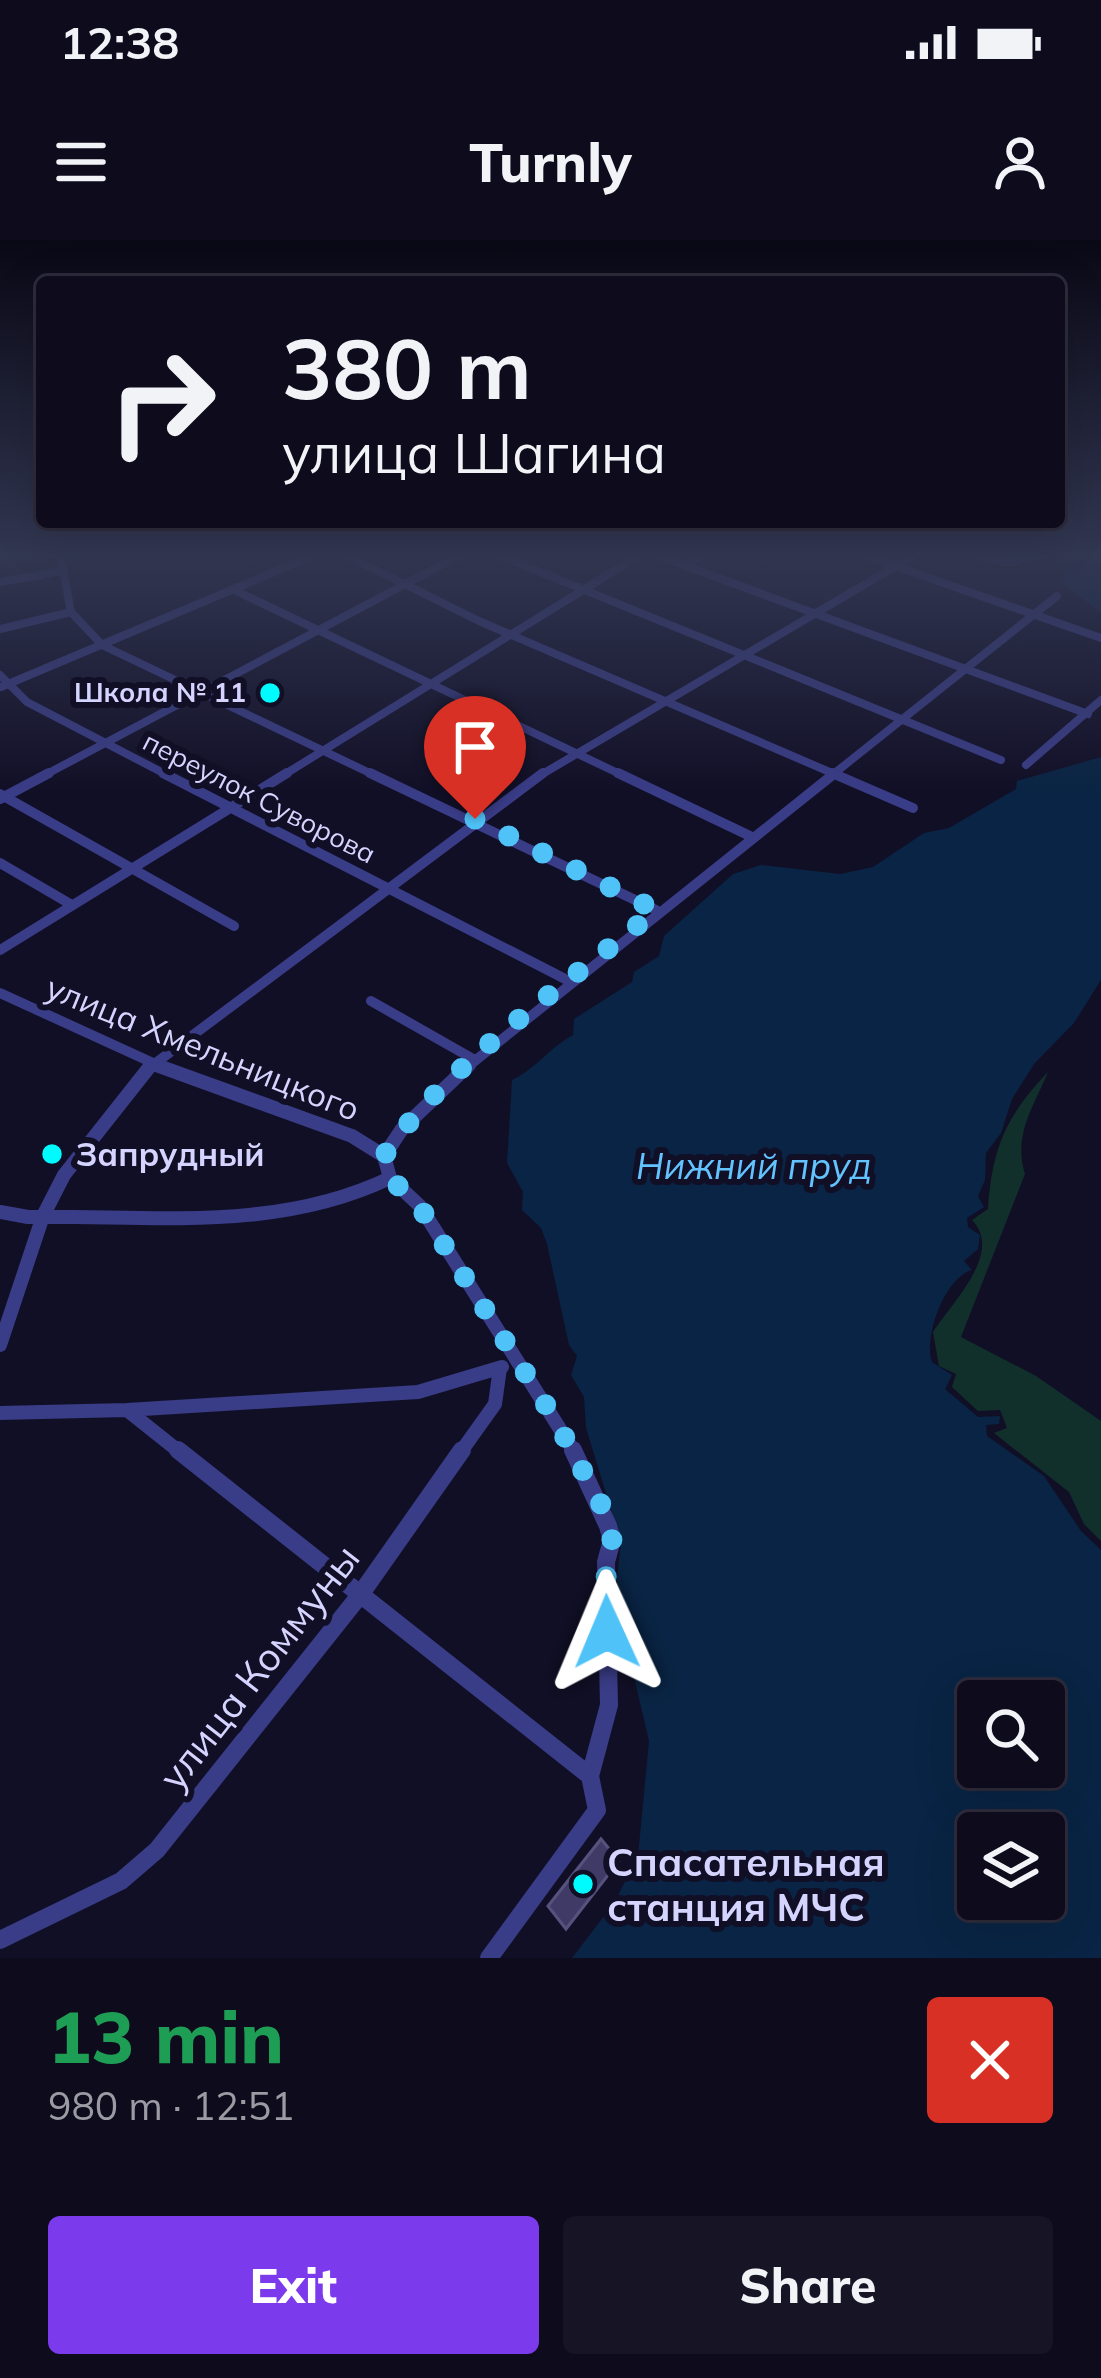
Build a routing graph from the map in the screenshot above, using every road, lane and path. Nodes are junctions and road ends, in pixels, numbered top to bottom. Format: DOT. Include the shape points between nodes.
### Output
graph roads {
  1 [pos="91,633"];
  2 [pos="130,633"];
  3 [pos="310,633"];
  4 [pos="323,633"];
  5 [pos="505,633"];
  6 [pos="510,633"];
  7 [pos="690,633"];
  8 [pos="778,633"];
  9 [pos="867,633"];
  10 [pos="1008,633"];
  11 [pos="102,645"];
  12 [pos="740,654"];
  13 [pos="964,668"];
  14 [pos="2,682"];
  15 [pos="427,684"];
  16 [pos="196,693"];
  17 [pos="662,699"];
  18 [pos="1101,700"];
  19 [pos="1088,714"];
  20 [pos="904,717"];
  21 [pos="104,742"];
  22 [pos="319,751"];
  23 [pos="574,751"];
  24 [pos="1001,760"];
  25 [pos="1026,765"];
  26 [pos="833,773"];
  27 [pos="2,796"];
  28 [pos="232,805"];
  29 [pos="913,808"];
  30 [pos="475,819"];
  31 [pos="750,836"];
  32 [pos="0,863"];
  33 [pos="131,868"];
  34 [pos="384,886"];
  35 [pos="72,905"];
  36 [pos="656,910"];
  37 [pos="234,926"];
  38 [pos="0,950"];
  39 [pos="571,982"];
  40 [pos="0,993"];
  41 [pos="371,1001"];
  42 [pos="475,1060"];
  43 [pos="152,1064"];
  44 [pos="384,1156"];
  45 [pos="390,1178"];
  46 [pos="0,1212"];
  47 [pos="43,1216"];
  48 [pos="0,1345"];
  49 [pos="507,1364"];
  50 [pos="127,1409"];
  51 [pos="0,1413"];
  52 [pos="361,1595"];
  53 [pos="590,1776"];
  54 [pos="0,1940"];
  55 [pos="488,1958"];
  1 -- 11 [label="street"];
  2 -- 11 [label="street"];
  3 -- 16 [label="street"];
  4 -- 15 [label="street"];
  5 -- 15 [label="street"];
  6 -- 17 [label="street"];
  7 -- 12 [label="street"];
  8 -- 12 [label="street"];
  9 -- 13 [label="street"];
  10 -- 13 [label="street"];
  11 -- 14 [label="street"];
  11 -- 16 [label="street"];
  12 -- 17 [label="street"];
  12 -- 20 [label="street"];
  13 -- 19 [label="street"];
  13 -- 20 [label="street"];
  14 -- 21 [label="street, переулок Суворова"];
  15 -- 22 [label="street"];
  15 -- 23 [label="street"];
  16 -- 21 [label="street"];
  16 -- 22 [label="street"];
  17 -- 23 [label="street"];
  17 -- 26 [label="street"];
  18 -- 19 [label="street"];
  19 -- 25 [label="street"];
  20 -- 24 [label="street"];
  20 -- 26 [label="street"];
  21 -- 27 [label="street"];
  21 -- 28 [label="street, переулок Суворова"];
  22 -- 28 [label="street"];
  22 -- 30 [label="street"];
  23 -- 30 [label="street"];
  23 -- 31 [label="street"];
  26 -- 29 [label="street"];
  26 -- 31 [label="street"];
  27 -- 33 [label="street"];
  28 -- 33 [label="street"];
  28 -- 34 [label="street, переулок Суворова"];
  30 -- 34 [label="street"];
  30 -- 36 [label="street"];
  31 -- 36 [label="street"];
  32 -- 35 [label="street"];
  33 -- 35 [label="street"];
  33 -- 37 [label="street"];
  34 -- 39 [label="street, переулок Суворова"];
  34 -- 43 [label="street"];
  35 -- 38 [label="street"];
  36 -- 39 [label="street"];
  39 -- 42 [label="street"];
  40 -- 43 [label="street, улица Хмельницкого"];
  41 -- 42 [label="street"];
  42 -- 44 [label="street" via="401,1129"];
  43 -- 44 [label="street, улица Хмельницкого" via="352,1136"];
  43 -- 47 [label="street" via="68,1170"];
  44 -- 45 [label="street"];
  45 -- 47 [label="street" via="343,1202 291,1213"];
  45 -- 49 [label="street" via="420,1207"];
  46 -- 47 [label="street"];
  47 -- 48 [label="street"];
  49 -- 50 [label="street" via="412,1389 179,1399"];
  49 -- 52 [label="street, улица Коммуны" via="495,1404"];
  49 -- 53 [label="street" via="575,1453 612,1540 609,1705"];
  50 -- 51 [label="street"];
  50 -- 52 [label="street"];
  52 -- 53 [label="street"];
  52 -- 54 [label="street, улица Коммуны" via="157,1850 121,1881"];
  53 -- 55 [label="street" via="597,1810"];
}
